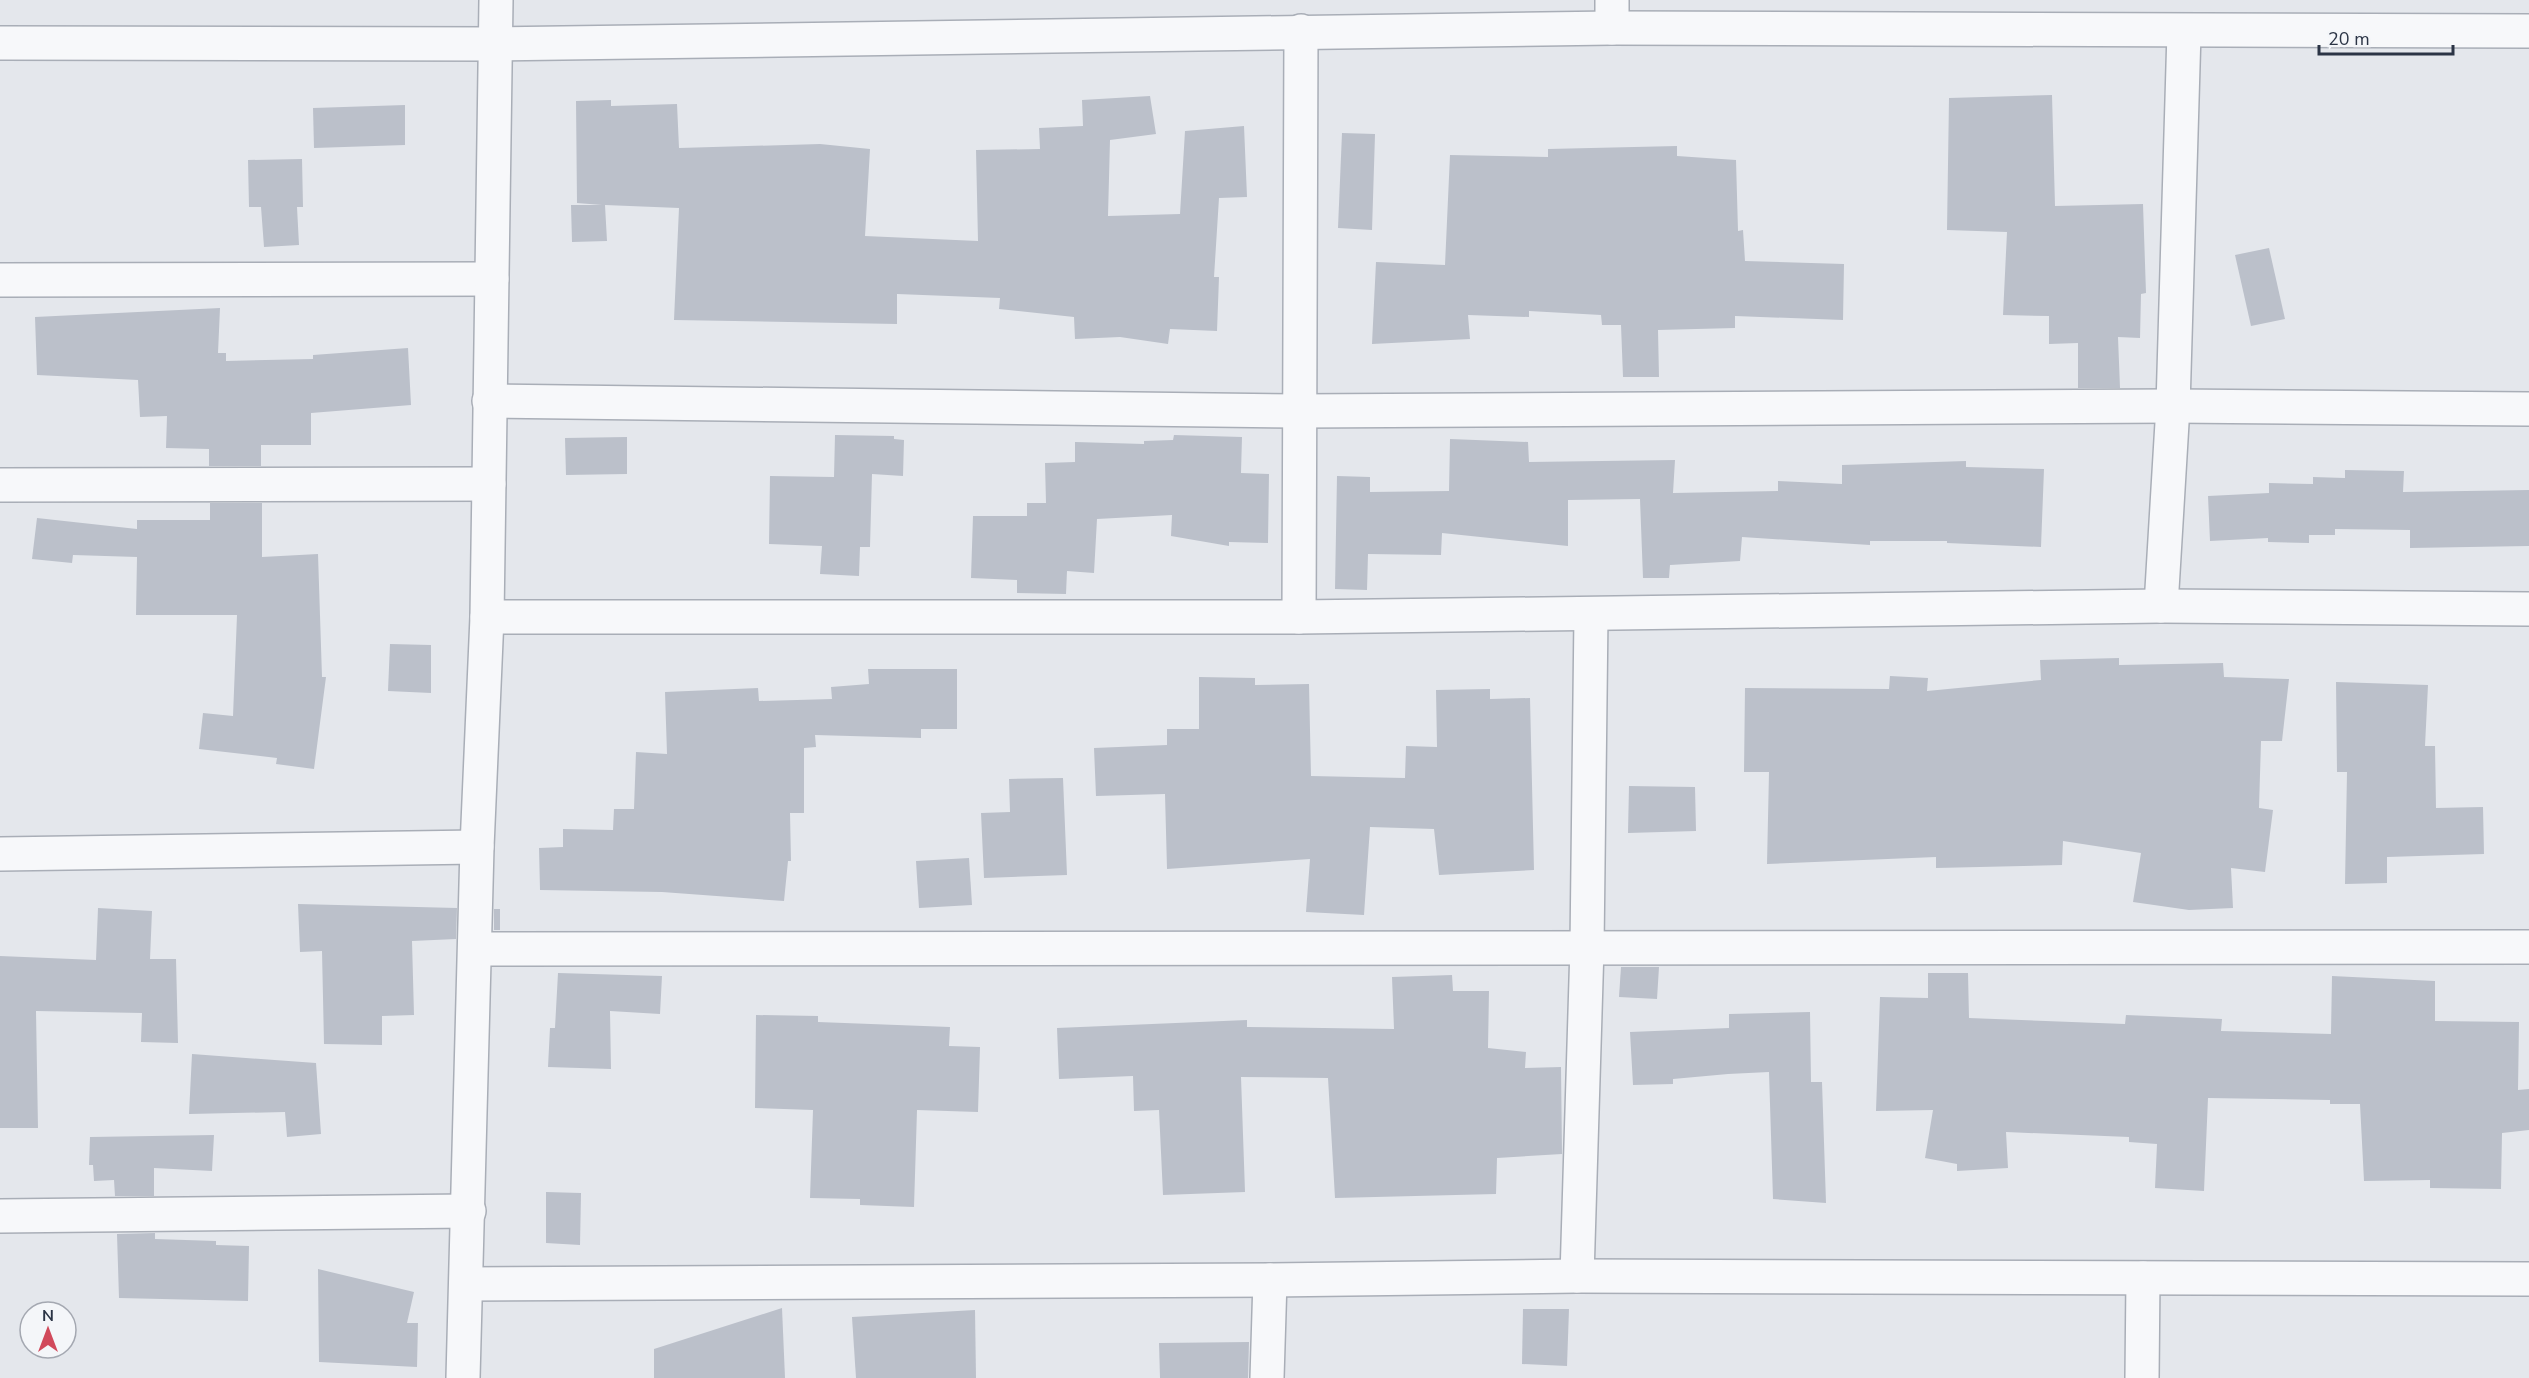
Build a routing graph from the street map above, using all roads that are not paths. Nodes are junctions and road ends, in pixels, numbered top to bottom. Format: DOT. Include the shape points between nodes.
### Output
graph roads {
  1 [pos="496,0"];
  2 [pos="1612,14"];
  3 [pos="1301,31"];
  4 [pos="2529,31"];
  5 [pos="2184,32"];
  6 [pos="0,43"];
  7 [pos="496,44"];
  8 [pos="492,279"];
  9 [pos="0,280"];
  10 [pos="489,401"];
  11 [pos="2173,406"];
  12 [pos="2529,409"];
  13 [pos="1298,411"];
  14 [pos="489,484"];
  15 [pos="0,485"];
  16 [pos="2162,606"];
  17 [pos="2529,609"];
  18 [pos="1591,615"];
  19 [pos="487,617"];
  20 [pos="1299,617"];
  21 [pos="477,847"];
  22 [pos="0,854"];
  23 [pos="1587,947"];
  24 [pos="2529,947"];
  25 [pos="476,949"];
  26 [pos="469,1211"];
  27 [pos="0,1216"];
  28 [pos="1577,1276"];
  29 [pos="2143,1278"];
  30 [pos="2529,1279"];
  31 [pos="1270,1280"];
  32 [pos="466,1284"];
  33 [pos="463,1378"];
  34 [pos="1267,1378"];
  35 [pos="2142,1378"];
  1 -- 7 [label="street"];
  2 -- 3 [label="street"];
  2 -- 5 [label="street"];
  3 -- 7 [label="street"];
  3 -- 13 [label="street"];
  4 -- 5 [label="street"];
  5 -- 11 [label="street"];
  6 -- 7 [label="street"];
  7 -- 8 [label="street"];
  8 -- 9 [label="street"];
  8 -- 10 [label="street"];
  10 -- 13 [label="street"];
  10 -- 14 [label="street"];
  11 -- 12 [label="street"];
  11 -- 13 [label="street"];
  11 -- 16 [label="street"];
  13 -- 20 [label="street"];
  14 -- 15 [label="street"];
  14 -- 19 [label="street"];
  16 -- 17 [label="street"];
  16 -- 18 [label="street"];
  18 -- 20 [label="street"];
  18 -- 23 [label="street"];
  19 -- 20 [label="street"];
  19 -- 21 [label="street"];
  21 -- 22 [label="street"];
  21 -- 25 [label="street"];
  23 -- 24 [label="street"];
  23 -- 25 [label="street"];
  23 -- 28 [label="street"];
  25 -- 26 [label="street"];
  26 -- 27 [label="street"];
  26 -- 32 [label="street"];
  28 -- 29 [label="street"];
  28 -- 31 [label="street"];
  29 -- 30 [label="street"];
  29 -- 35 [label="street"];
  31 -- 32 [label="street"];
  31 -- 34 [label="street"];
  32 -- 33 [label="street"];
}
